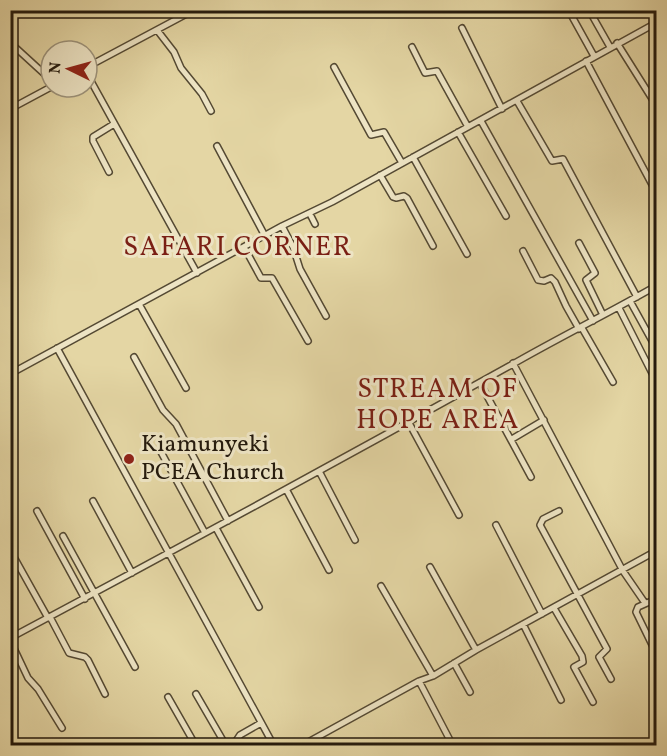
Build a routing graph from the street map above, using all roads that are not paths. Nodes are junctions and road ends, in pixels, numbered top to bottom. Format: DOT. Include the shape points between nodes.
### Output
graph roads {
  1 [pos="194,10"];
  2 [pos="589,10"];
  3 [pos="569,11"];
  4 [pos="657,22"];
  5 [pos="462,28"];
  6 [pos="157,30"];
  7 [pos="617,43"];
  8 [pos="412,46"];
  9 [pos="610,47"];
  10 [pos="16,48"];
  11 [pos="594,56"];
  12 [pos="99,61"];
  13 [pos="586,62"];
  14 [pos="334,67"];
  15 [pos="39,69"];
  16 [pos="39,94"];
  17 [pos="99,96"];
  18 [pos="517,101"];
  19 [pos="657,105"];
  20 [pos="502,109"];
  21 [pos="10,110"];
  22 [pos="211,111"];
  23 [pos="481,121"];
  24 [pos="114,124"];
  25 [pos="468,127"];
  26 [pos="458,132"];
  27 [pos="217,146"];
  28 [pos="412,157"];
  29 [pos="402,163"];
  30 [pos="109,172"];
  31 [pos="380,175"];
  32 [pos="657,192"];
  33 [pos="309,214"];
  34 [pos="506,216"];
  35 [pos="315,224"];
  36 [pos="282,226"];
  37 [pos="265,236"];
  38 [pos="579,243"];
  39 [pos="433,246"];
  40 [pos="244,247"];
  41 [pos="523,250"];
  42 [pos="467,254"];
  43 [pos="197,273"];
  44 [pos="657,286"];
  45 [pos="637,297"];
  46 [pos="630,301"];
  47 [pos="139,304"];
  48 [pos="619,308"];
  49 [pos="603,315"];
  50 [pos="326,316"];
  51 [pos="593,321"];
  52 [pos="581,328"];
  53 [pos="308,341"];
  54 [pos="57,348"];
  55 [pos="657,348"];
  56 [pos="134,357"];
  57 [pos="513,363"];
  58 [pos="10,374"];
  59 [pos="657,381"];
  60 [pos="613,382"];
  61 [pos="480,383"];
  62 [pos="186,388"];
  63 [pos="544,420"];
  64 [pos="409,423"];
  65 [pos="512,439"];
  66 [pos="161,452"];
  67 [pos="320,471"];
  68 [pos="531,477"];
  69 [pos="286,489"];
  70 [pos="93,501"];
  71 [pos="37,511"];
  72 [pos="559,512"];
  73 [pos="459,515"];
  74 [pos="228,521"];
  75 [pos="496,525"];
  76 [pos="216,528"];
  77 [pos="205,533"];
  78 [pos="63,536"];
  79 [pos="355,540"];
  80 [pos="10,550"];
  81 [pos="657,551"];
  82 [pos="168,553"];
  83 [pos="430,567"];
  84 [pos="329,570"];
  85 [pos="623,571"];
  86 [pos="132,573"];
  87 [pos="381,586"];
  88 [pos="95,593"];
  89 [pos="578,595"];
  90 [pos="85,599"];
  91 [pos="657,599"];
  92 [pos="645,603"];
  93 [pos="259,607"];
  94 [pos="554,608"];
  95 [pos="542,614"];
  96 [pos="49,618"];
  97 [pos="523,624"];
  98 [pos="10,639"];
  99 [pos="476,650"];
  100 [pos="657,653"];
  101 [pos="454,663"];
  102 [pos="135,666"];
  103 [pos="433,676"];
  104 [pos="611,679"];
  105 [pos="419,681"];
  106 [pos="470,692"];
  107 [pos="105,694"];
  108 [pos="196,694"];
  109 [pos="168,698"];
  110 [pos="561,700"];
  111 [pos="593,702"];
  112 [pos="261,723"];
  113 [pos="62,728"];
  114 [pos="238,743"];
  115 [pos="196,746"];
  116 [pos="274,746"];
  117 [pos="301,746"];
  118 [pos="453,746"];
  1 -- 6 [label="street"];
  2 -- 9 [label="street"];
  3 -- 11 [label="street"];
  4 -- 7 [label="street"];
  5 -- 20 [label="street"];
  6 -- 12 [label="street"];
  6 -- 22 [label="street"];
  7 -- 9 [label="street"];
  7 -- 19 [label="street"];
  8 -- 25 [label="street" via="425,73 437,70"];
  9 -- 11 [label="street"];
  10 -- 15 [label="street"];
  11 -- 13 [label="street"];
  13 -- 18 [label="street"];
  13 -- 32 [label="street"];
  14 -- 29 [label="street" via="371,135 384,132"];
  16 -- 21 [label="street"];
  17 -- 24 [label="street"];
  18 -- 20 [label="street"];
  18 -- 45 [label="street" via="552,161 563,159"];
  20 -- 23 [label="street"];
  23 -- 25 [label="street"];
  23 -- 51 [label="street"];
  24 -- 30 [label="street" via="93,137"];
  24 -- 43 [label="street"];
  25 -- 26 [label="street"];
  26 -- 28 [label="street"];
  26 -- 34 [label="street"];
  27 -- 37 [label="street"];
  28 -- 29 [label="street"];
  28 -- 42 [label="street"];
  29 -- 31 [label="street"];
  31 -- 33 [label="street"];
  31 -- 39 [label="street" via="393,197 407,198"];
  33 -- 35 [label="street"];
  33 -- 36 [label="street"];
  36 -- 37 [label="street"];
  36 -- 50 [label="street"];
  37 -- 40 [label="street"];
  38 -- 49 [label="street" via="595,273 586,280"];
  40 -- 43 [label="street"];
  40 -- 53 [label="street" via="261,278 272,278"];
  41 -- 52 [label="street" via="538,280 551,278 555,282"];
  43 -- 47 [label="street"];
  44 -- 45 [label="street"];
  45 -- 46 [label="street"];
  46 -- 48 [label="street"];
  46 -- 55 [label="street"];
  47 -- 54 [label="street"];
  47 -- 62 [label="street"];
  48 -- 49 [label="street"];
  48 -- 59 [label="street"];
  49 -- 51 [label="street"];
  51 -- 52 [label="street"];
  52 -- 57 [label="street"];
  52 -- 60 [label="street"];
  54 -- 58 [label="street"];
  54 -- 82 [label="street"];
  56 -- 74 [label="street" via="163,410 176,424"];
  57 -- 61 [label="street"];
  57 -- 63 [label="street"];
  61 -- 64 [label="street"];
  61 -- 65 [label="street"];
  63 -- 65 [label="street"];
  63 -- 85 [label="street"];
  64 -- 67 [label="street"];
  64 -- 73 [label="street"];
  65 -- 68 [label="street"];
  66 -- 77 [label="street"];
  67 -- 69 [label="street"];
  67 -- 79 [label="street"];
  69 -- 74 [label="street"];
  69 -- 84 [label="street"];
  70 -- 86 [label="street"];
  71 -- 90 [label="street"];
  72 -- 89 [label="street" via="543,519 540,525"];
  74 -- 76 [label="street"];
  75 -- 95 [label="street"];
  76 -- 77 [label="street"];
  76 -- 93 [label="street"];
  77 -- 82 [label="street"];
  78 -- 88 [label="street"];
  80 -- 96 [label="street"];
  81 -- 85 [label="street"];
  82 -- 86 [label="street"];
  82 -- 112 [label="street"];
  83 -- 99 [label="street"];
  85 -- 89 [label="street"];
  85 -- 92 [label="street"];
  86 -- 88 [label="street"];
  87 -- 103 [label="street"];
  88 -- 90 [label="street"];
  88 -- 102 [label="street"];
  89 -- 94 [label="street"];
  89 -- 104 [label="street" via="607,649 598,657"];
  90 -- 96 [label="street"];
  91 -- 92 [label="street"];
  92 -- 100 [label="street" via="636,609 636,614"];
  94 -- 95 [label="street"];
  94 -- 111 [label="street" via="582,656 584,662 574,667"];
  95 -- 97 [label="street"];
  96 -- 98 [label="street"];
  96 -- 107 [label="street" via="69,653 85,657"];
  97 -- 99 [label="street"];
  97 -- 110 [label="street"];
  98 -- 113 [label="street" via="28,678"];
  99 -- 101 [label="street"];
  101 -- 103 [label="street"];
  101 -- 106 [label="street"];
  103 -- 105 [label="street"];
  105 -- 117 [label="street"];
  105 -- 118 [label="street"];
  108 -- 114 [label="street" via="225,744"];
  109 -- 115 [label="street"];
  112 -- 114 [label="street" via="240,735"];
  112 -- 116 [label="street"];
}
